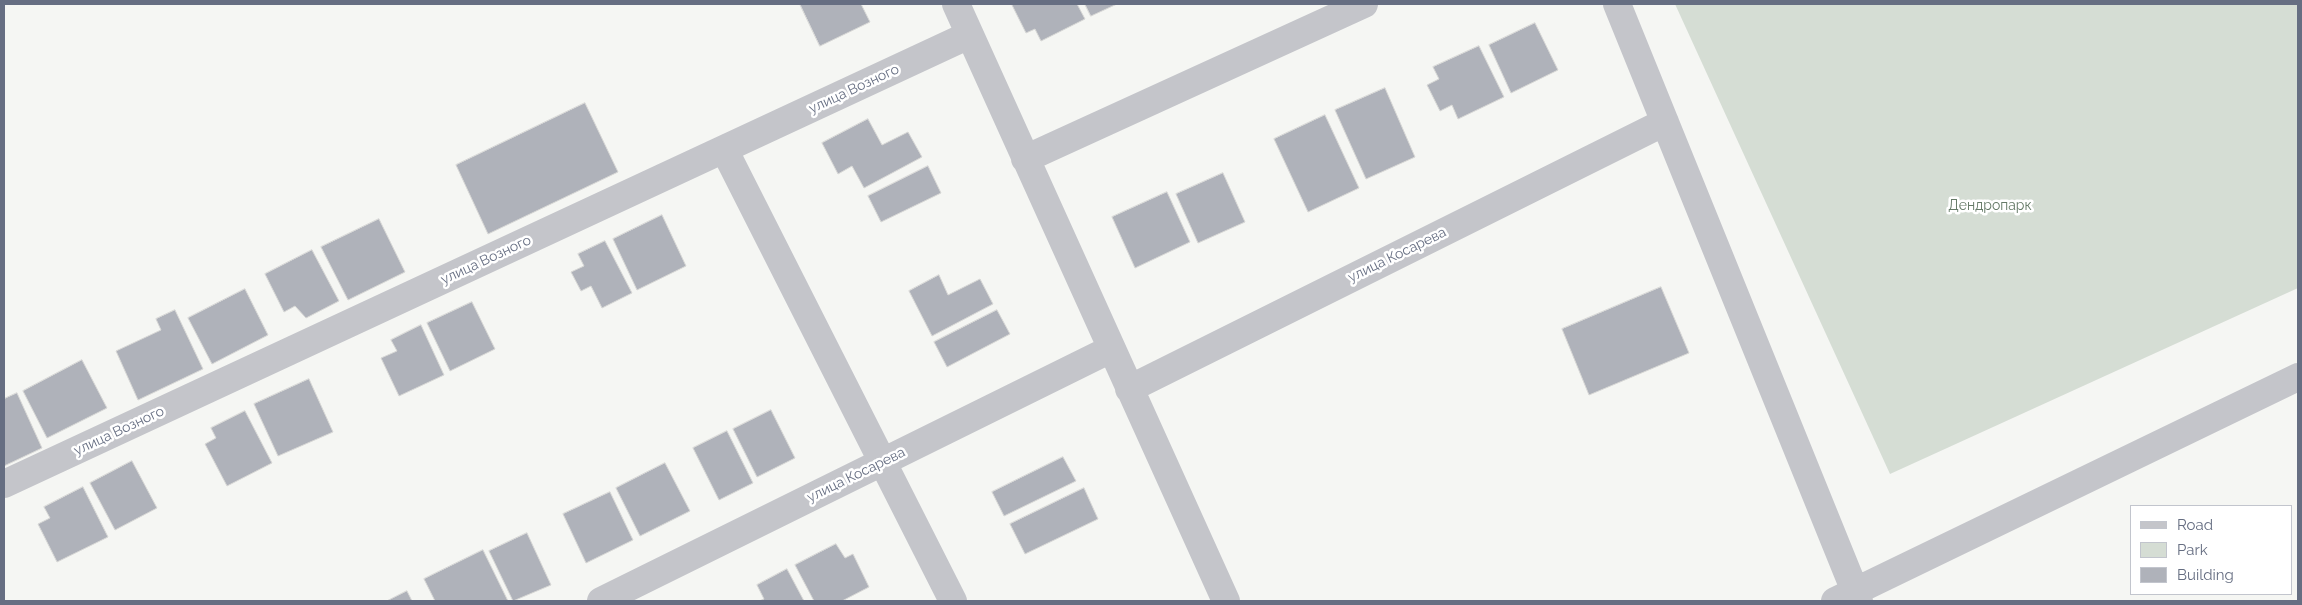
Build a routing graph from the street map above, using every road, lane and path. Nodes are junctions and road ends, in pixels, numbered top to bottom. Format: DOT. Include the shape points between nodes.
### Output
graph roads {
  1 [pos="956,4"];
  2 [pos="1364,4"];
  3 [pos="1617,4"];
  4 [pos="969,35"];
  5 [pos="1665,122"];
  6 [pos="724,149"];
  7 [pos="1025,159"];
  8 [pos="1111,349"];
  9 [pos="2295,383"];
  10 [pos="1129,389"];
  11 [pos="882,462"];
  12 [pos="4,484"];
  13 [pos="1849,598"];
  14 [pos="601,601"];
  15 [pos="953,601"];
  16 [pos="1226,601"];
  1 -- 4 [label="street"];
  2 -- 7 [label="street"];
  3 -- 5 [label="street"];
  4 -- 6 [label="street, улица Возного"];
  4 -- 7 [label="street"];
  5 -- 10 [label="street, улица Косарева"];
  5 -- 13 [label="street"];
  6 -- 11 [label="street"];
  6 -- 12 [label="street, улица Возного"];
  7 -- 8 [label="street"];
  8 -- 10 [label="street"];
  8 -- 11 [label="street, улица Косарева"];
  9 -- 13 [label="street"];
  10 -- 16 [label="street"];
  11 -- 14 [label="street, улица Косарева"];
  11 -- 15 [label="street"];
}
